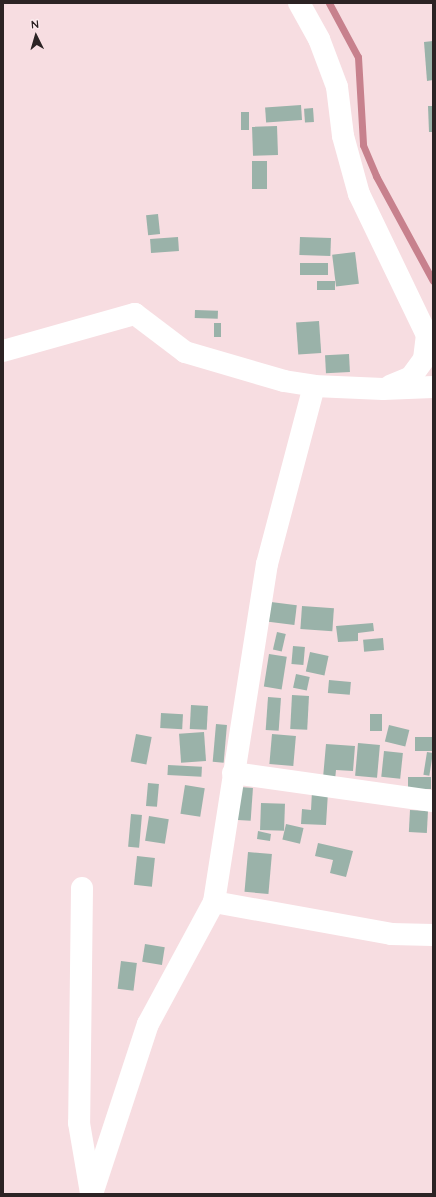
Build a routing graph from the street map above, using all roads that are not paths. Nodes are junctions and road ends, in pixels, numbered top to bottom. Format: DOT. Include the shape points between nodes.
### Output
graph roads {
  1 [pos="299,3"];
  2 [pos="430,342"];
  3 [pos="3,351"];
  4 [pos="314,386"];
  5 [pos="433,387"];
  6 [pos="383,389"];
  7 [pos="233,773"];
  8 [pos="433,801"];
  9 [pos="82,888"];
  10 [pos="214,902"];
  11 [pos="433,935"];
  12 [pos="92,1194"];
  1 -- 2 [label="street" via="320,39 336,87 343,136 359,194"];
  2 -- 6 [label="street" via="424,359 411,377"];
  3 -- 4 [label="street" via="135,314 185,352 284,381"];
  4 -- 6 [label="street"];
  4 -- 7 [label="street" via="267,564"];
  5 -- 6 [label="street"];
  7 -- 8 [label="street"];
  7 -- 10 [label="street"];
  9 -- 12 [label="street" via="79,1123"];
  10 -- 11 [label="street" via="391,934"];
  10 -- 12 [label="street" via="148,1024"];
}
